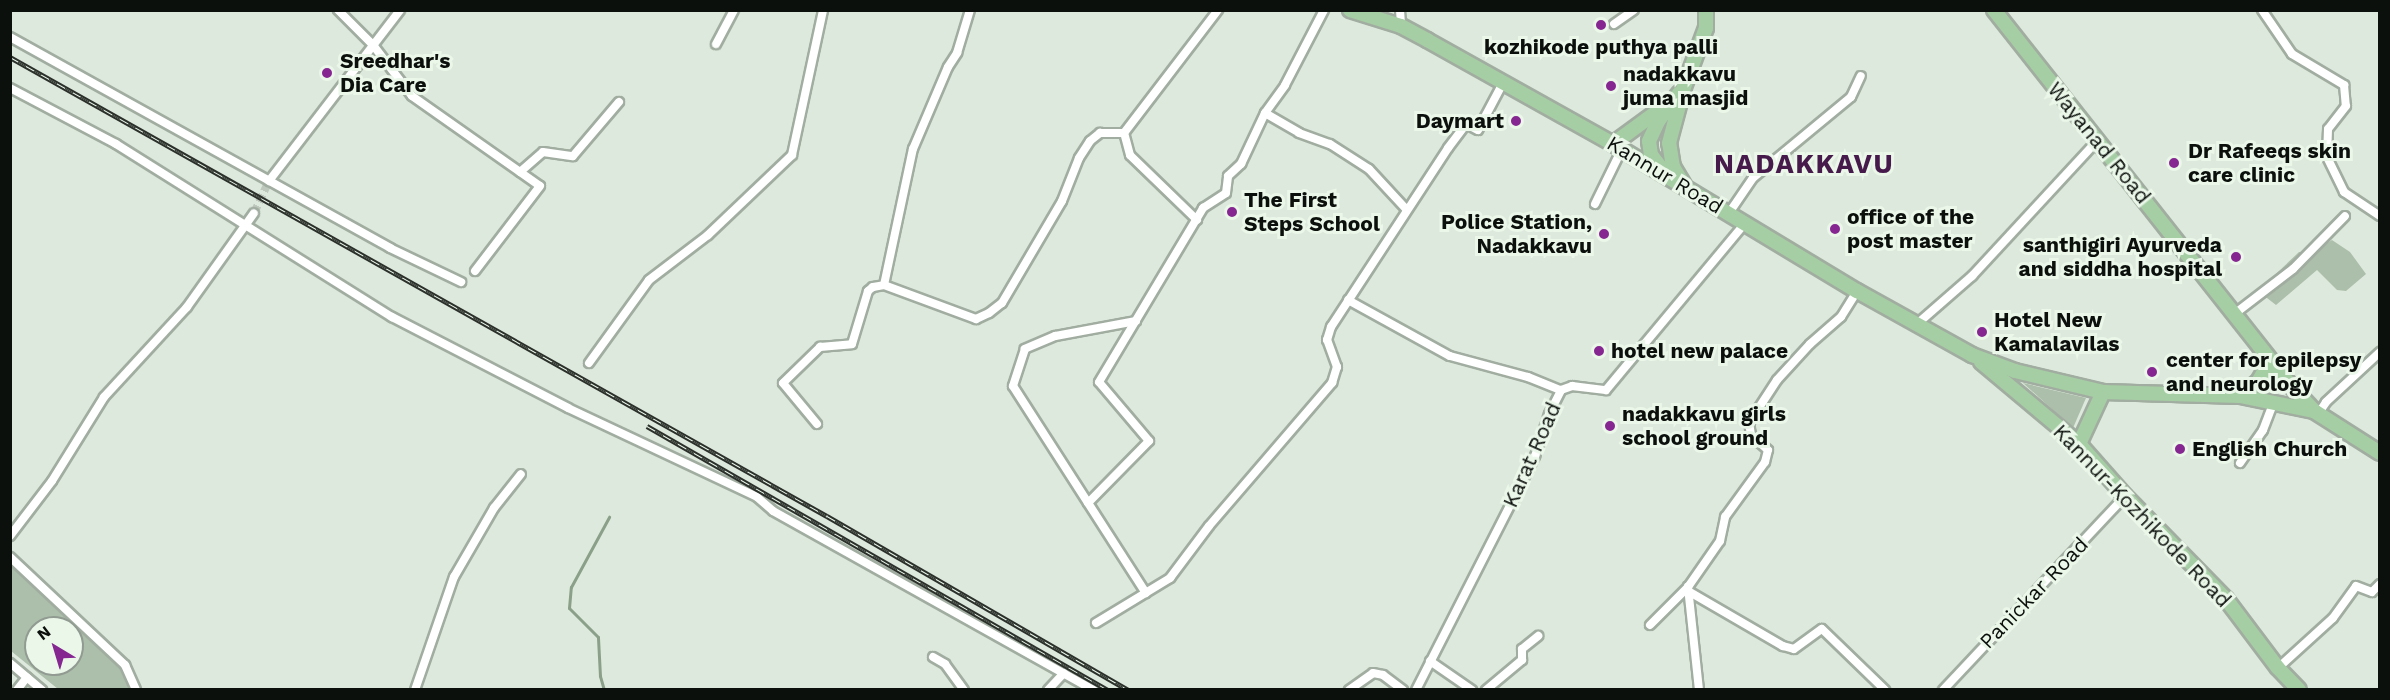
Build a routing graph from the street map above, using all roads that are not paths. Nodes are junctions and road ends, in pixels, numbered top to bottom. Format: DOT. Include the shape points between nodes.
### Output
graph roads {
  1 [pos="338,10"];
  2 [pos="400,10"];
  3 [pos="734,10"];
  4 [pos="823,10"];
  5 [pos="970,10"];
  6 [pos="1218,10"];
  7 [pos="1324,10"];
  8 [pos="1350,10"];
  9 [pos="1400,10"];
  10 [pos="1634,10"];
  11 [pos="1706,10"];
  12 [pos="1994,10"];
  13 [pos="2262,10"];
  14 [pos="1614,24"];
  15 [pos="1401,26"];
  16 [pos="10,37"];
  17 [pos="716,44"];
  18 [pos="373,45"];
  19 [pos="1861,76"];
  20 [pos="1503,83"];
  21 [pos="1684,87"];
  22 [pos="10,88"];
  23 [pos="619,102"];
  24 [pos="1265,113"];
  25 [pos="1124,133"];
  26 [pos="2098,140"];
  27 [pos="1618,147"];
  28 [pos="520,172"];
  29 [pos="1670,178"];
  30 [pos="269,181"];
  31 [pos="1684,186"];
  32 [pos="1595,204"];
  33 [pos="1406,209"];
  34 [pos="254,213"];
  35 [pos="1729,213"];
  36 [pos="2345,216"];
  37 [pos="2379,216"];
  38 [pos="1197,220"];
  39 [pos="1745,223"];
  40 [pos="244,224"];
  41 [pos="475,271"];
  42 [pos="461,282"];
  43 [pos="884,285"];
  44 [pos="1857,291"];
  45 [pos="1348,300"];
  46 [pos="2234,315"];
  47 [pos="1136,321"];
  48 [pos="1917,324"];
  49 [pos="2379,352"];
  50 [pos="1972,355"];
  51 [pos="2271,361"];
  52 [pos="589,363"];
  53 [pos="1561,390"];
  54 [pos="2103,392"];
  55 [pos="2240,396"];
  56 [pos="2274,402"];
  57 [pos="2316,412"];
  58 [pos="817,424"];
  59 [pos="2079,444"];
  60 [pos="2379,453"];
  61 [pos="2240,462"];
  62 [pos="521,474"];
  63 [pos="2125,496"];
  64 [pos="1088,503"];
  65 [pos="10,536"];
  66 [pos="10,557"];
  67 [pos="2379,584"];
  68 [pos="1688,589"];
  69 [pos="1146,593"];
  70 [pos="1096,623"];
  71 [pos="1650,625"];
  72 [pos="1538,636"];
  73 [pos="933,657"];
  74 [pos="1430,661"];
  75 [pos="10,663"];
  76 [pos="2278,668"];
  77 [pos="1064,674"];
  78 [pos="27,677"];
  79 [pos="17,690"];
  80 [pos="42,690"];
  81 [pos="136,690"];
  82 [pos="415,690"];
  83 [pos="964,690"];
  84 [pos="1047,690"];
  85 [pos="1093,690"];
  86 [pos="1349,690"];
  87 [pos="1403,690"];
  88 [pos="1416,690"];
  89 [pos="1472,690"];
  90 [pos="1486,690"];
  91 [pos="1700,690"];
  92 [pos="1885,690"];
  93 [pos="1943,690"];
  94 [pos="2299,690"];
  1 -- 18 [label="street"];
  2 -- 18 [label="street"];
  3 -- 17 [label="street"];
  4 -- 52 [label="street" via="792,155 708,235 649,279"];
  5 -- 43 [label="street" via="957,53 912,149"];
  6 -- 25 [label="street"];
  7 -- 24 [label="street" via="1285,85"];
  8 -- 15 [label="main road, Kannur Road"];
  9 -- 15 [label="street"];
  10 -- 14 [label="street"];
  11 -- 21 [label="main road" via="1706,28"];
  12 -- 26 [label="main road, Wayanad Road"];
  13 -- 37 [label="street" via="2292,54 2344,85 2346,106 2328,129 2327,157 2344,192"];
  15 -- 20 [label="main road, Kannur Road"];
  16 -- 30 [label="street"];
  18 -- 28 [label="street" via="412,96"];
  18 -- 30 [label="street"];
  19 -- 35 [label="street" via="1851,98 1754,178"];
  20 -- 27 [label="main road, Kannur Road"];
  20 -- 33 [label="street" via="1478,130 1466,124"];
  21 -- 27 [label="main road"];
  21 -- 29 [label="main road" via="1659,120 1649,141 1651,155"];
  21 -- 31 [label="main road" via="1669,143 1673,167"];
  22 -- 40 [label="street" via="116,144"];
  23 -- 28 [label="street" via="573,156 543,152"];
  24 -- 33 [label="street" via="1299,133 1330,144 1369,169"];
  24 -- 38 [label="street" via="1241,164 1228,176 1226,193 1203,208"];
  25 -- 38 [label="street" via="1130,155"];
  25 -- 43 [label="street" via="1100,133 1090,141 1062,201 1002,303 989,313 976,319"];
  26 -- 46 [label="main road, Wayanad Road"];
  26 -- 48 [label="street" via="1972,276"];
  27 -- 29 [label="main road, Kannur Road"];
  27 -- 32 [label="street"];
  28 -- 41 [label="street" via="540,186"];
  29 -- 31 [label="main road, Kannur Road"];
  30 -- 42 [label="street"];
  31 -- 35 [label="main road, Kannur Road"];
  33 -- 45 [label="street"];
  34 -- 40 [label="street"];
  35 -- 39 [label="main road, Kannur Road"];
  36 -- 46 [label="street" via="2293,269"];
  38 -- 47 [label="street"];
  39 -- 44 [label="main road, Kannur Road"];
  39 -- 53 [label="street, Karat Road" via="1606,390 1572,386"];
  40 -- 65 [label="street" via="187,307 104,397 52,481"];
  40 -- 77 [label="street" via="392,317 568,408 757,497 774,512"];
  43 -- 58 [label="street" via="868,291 852,344 820,347 783,383"];
  44 -- 48 [label="main road, Kannur Road"];
  44 -- 68 [label="street" via="1841,317 1777,380 1749,423 1751,435 1768,450 1765,462 1725,517 1720,541"];
  45 -- 53 [label="street" via="1450,356"];
  45 -- 69 [label="street" via="1327,340 1337,367 1332,383 1209,526 1170,578"];
  46 -- 51 [label="main road, Wayanad Road"];
  47 -- 64 [label="street" via="1099,382 1149,441"];
  47 -- 64 [label="street" via="1055,336 1025,349 1013,386"];
  48 -- 50 [label="main road, Kannur Road"];
  49 -- 57 [label="street"];
  50 -- 54 [label="main road" via="2015,371"];
  50 -- 59 [label="main road, Kannur-Kozhikode Road"];
  51 -- 55 [label="main road" via="2258,382"];
  51 -- 57 [label="main road, Wayanad Road"];
  53 -- 74 [label="street, Karat Road" via="1530,467"];
  54 -- 55 [label="main road"];
  54 -- 59 [label="main road"];
  55 -- 56 [label="main road"];
  56 -- 57 [label="main road"];
  56 -- 61 [label="street" via="2263,430"];
  57 -- 60 [label="main road, Wayanad Road"];
  59 -- 63 [label="main road, Kannur-Kozhikode Road"];
  62 -- 82 [label="street" via="494,508 454,577"];
  63 -- 76 [label="main road, Kannur-Kozhikode Road" via="2226,599"];
  63 -- 93 [label="street, Panickar Road"];
  64 -- 69 [label="street"];
  66 -- 81 [label="street" via="125,665"];
  67 -- 76 [label="street" via="2372,592 2356,586 2333,618"];
  68 -- 71 [label="street"];
  68 -- 91 [label="street"];
  68 -- 92 [label="street" via="1783,646 1794,649 1822,630"];
  69 -- 70 [label="street"];
  72 -- 90 [label="street" via="1522,649 1522,660"];
  73 -- 83 [label="street" via="945,664"];
  74 -- 88 [label="street, Karat Road"];
  74 -- 89 [label="street"];
  75 -- 78 [label="street"];
  76 -- 94 [label="main road, Kannur-Kozhikode Road"];
  77 -- 84 [label="street"];
  77 -- 85 [label="street"];
  78 -- 79 [label="street"];
  78 -- 80 [label="street"];
  86 -- 87 [label="street" via="1373,672"];
}
